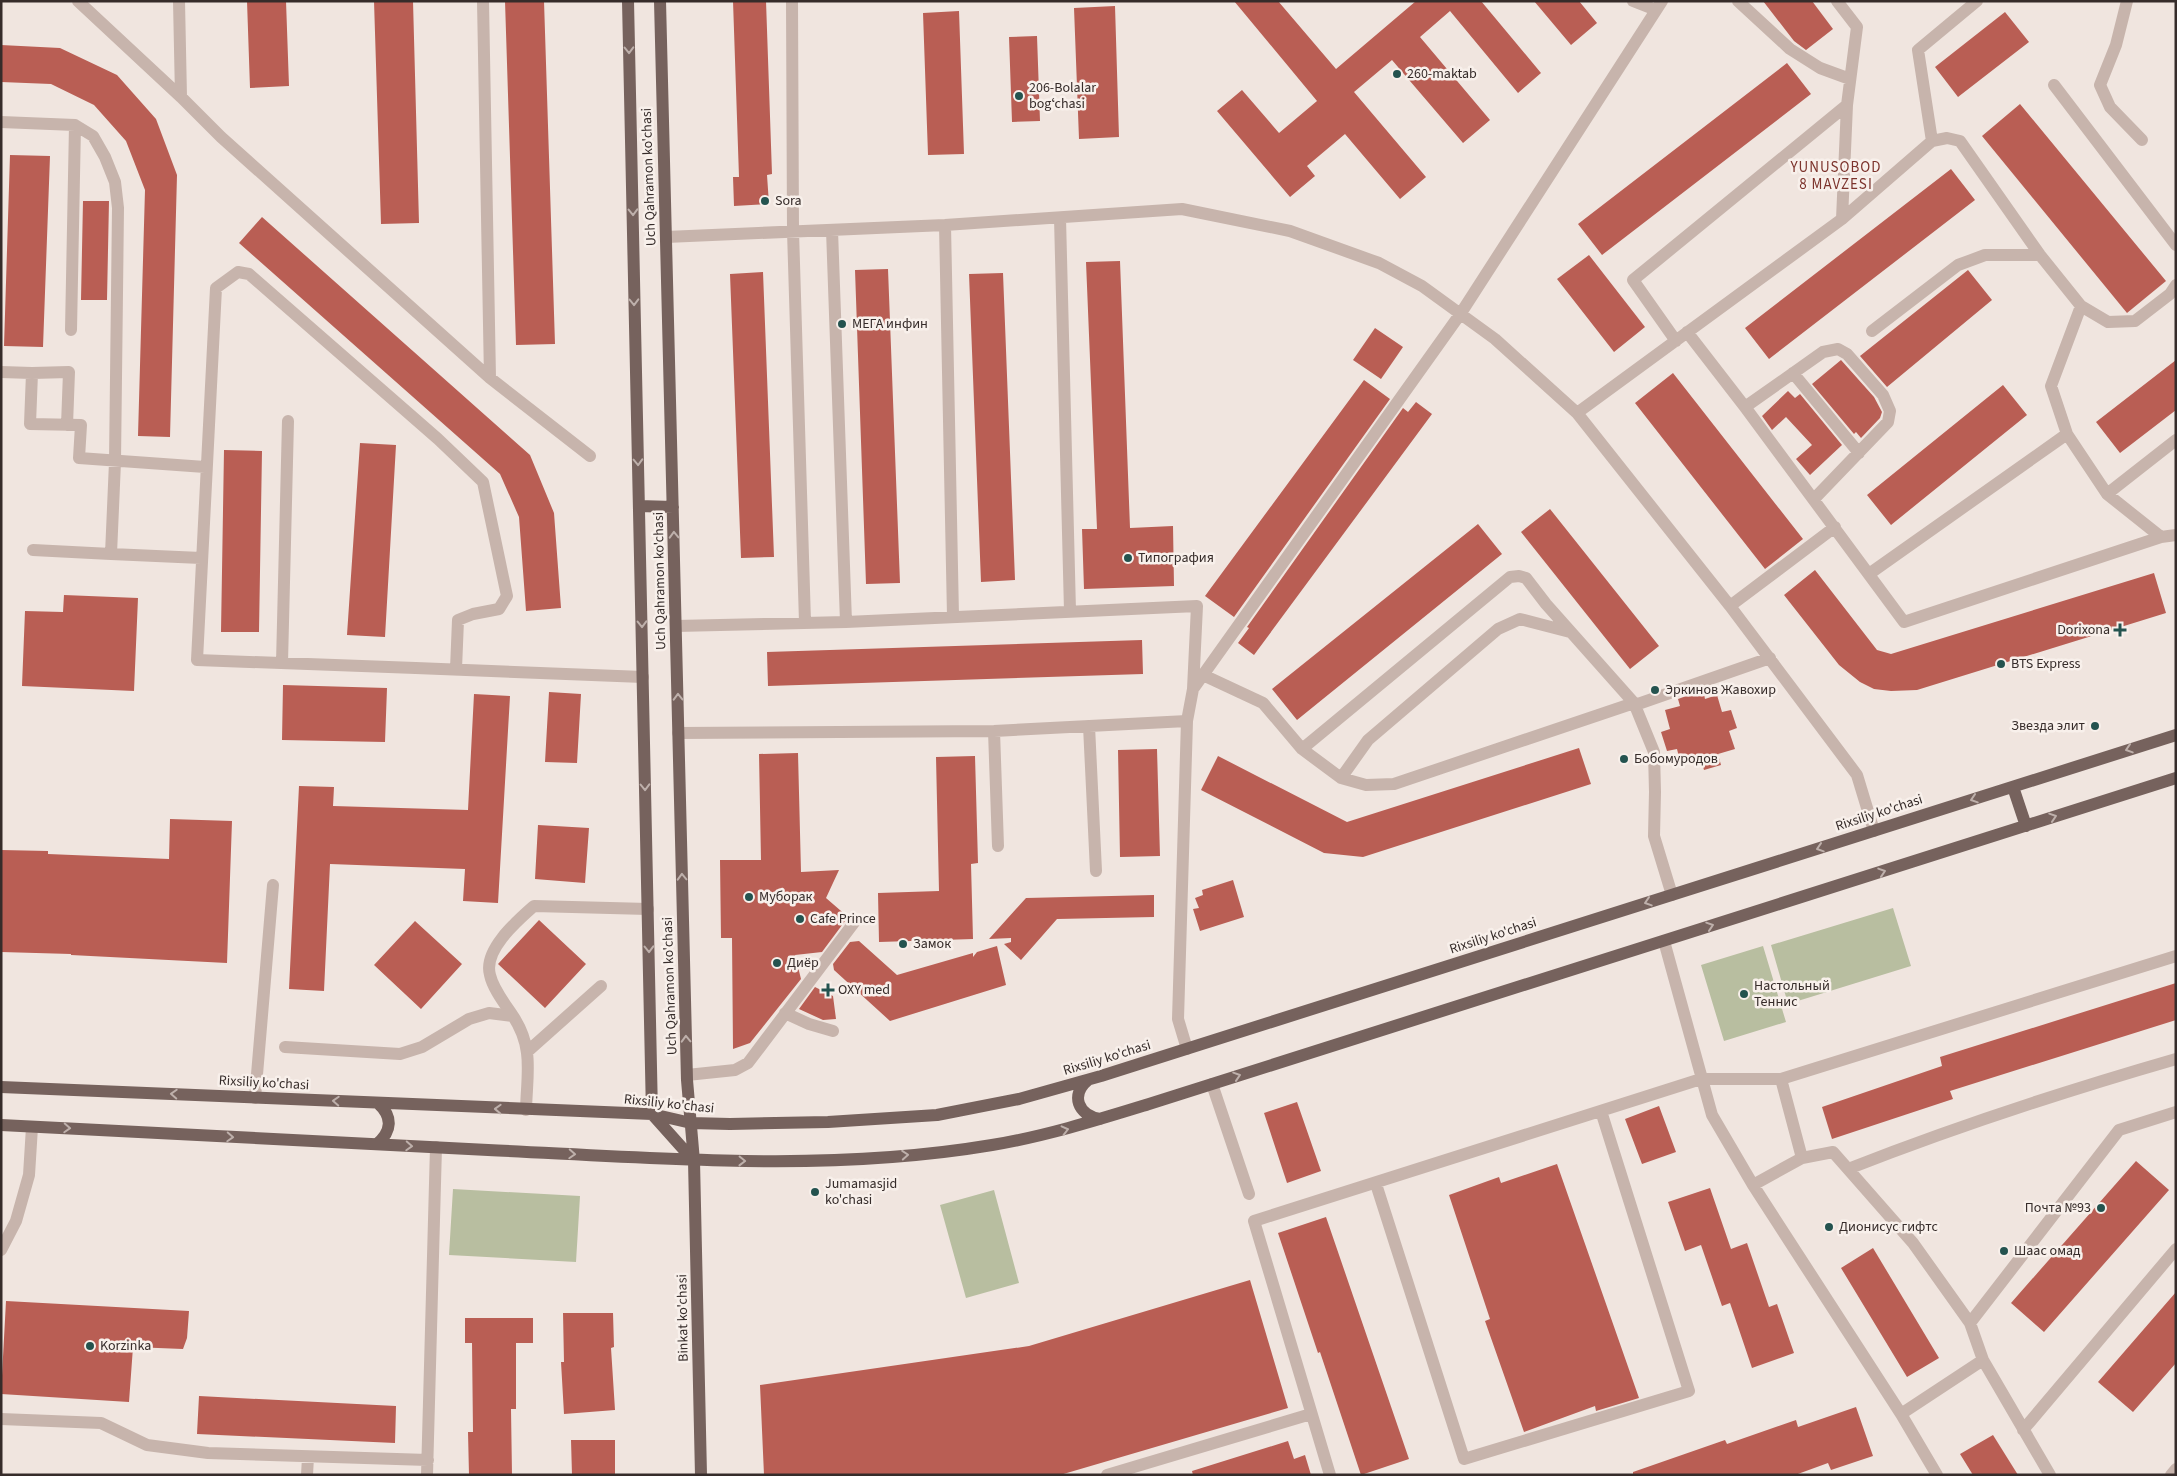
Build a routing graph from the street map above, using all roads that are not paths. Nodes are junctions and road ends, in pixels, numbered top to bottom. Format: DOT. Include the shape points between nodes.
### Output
graph roads {
  1 [pos="78,1"];
  2 [pos="179,1"];
  3 [pos="483,1"];
  4 [pos="628,1"];
  5 [pos="660,1"];
  6 [pos="792,1"];
  7 [pos="1633,1"];
  8 [pos="1738,1"];
  9 [pos="1837,1"];
  10 [pos="1977,1"];
  11 [pos="2126,1"];
  12 [pos="1659,6"];
  13 [pos="1850,79"];
  14 [pos="2054,85"];
  15 [pos="181,97"];
  16 [pos="1847,105"];
  17 [pos="1,122"];
  18 [pos="75,125"];
  19 [pos="2142,140"];
  20 [pos="1932,141"];
  21 [pos="1060,218"];
  22 [pos="1842,219"];
  23 [pos="945,225"];
  24 [pos="832,230"];
  25 [pos="793,231"];
  26 [pos="666,237"];
  27 [pos="2176,245"];
  28 [pos="2040,255"];
  29 [pos="2176,285"];
  30 [pos="2081,306"];
  31 [pos="1461,314"];
  32 [pos="71,330"];
  33 [pos="1872,331"];
  34 [pos="1688,332"];
  35 [pos="1676,341"];
  36 [pos="1,372"];
  37 [pos="32,373"];
  38 [pos="1793,373"];
  39 [pos="490,378"];
  40 [pos="1746,407"];
  41 [pos="1577,413"];
  42 [pos="288,421"];
  43 [pos="67,425"];
  44 [pos="2067,434"];
  45 [pos="2176,440"];
  46 [pos="1858,453"];
  47 [pos="590,456"];
  48 [pos="115,462"];
  49 [pos="205,467"];
  50 [pos="2107,494"];
  51 [pos="1814,499"];
  52 [pos="639,506"];
  53 [pos="673,507"];
  54 [pos="1835,527"];
  55 [pos="2176,535"];
  56 [pos="2161,537"];
  57 [pos="32,550"];
  58 [pos="110,554"];
  59 [pos="201,558"];
  60 [pos="1869,574"];
  61 [pos="1730,606"];
  62 [pos="1070,611"];
  63 [pos="952,616"];
  64 [pos="805,622"];
  65 [pos="846,622"];
  66 [pos="676,626"];
  67 [pos="1570,632"];
  68 [pos="1770,658"];
  69 [pos="282,663"];
  70 [pos="456,670"];
  71 [pos="1203,675"];
  72 [pos="643,676"];
  73 [pos="1193,690"];
  74 [pos="1634,703"];
  75 [pos="1187,721"];
  76 [pos="1090,726"];
  77 [pos="994,730"];
  78 [pos="678,733"];
  79 [pos="2176,735"];
  80 [pos="1302,749"];
  81 [pos="1341,778"];
  82 [pos="2176,778"];
  83 [pos="2012,787"];
  84 [pos="2026,826"];
  85 [pos="1874,831"];
  86 [pos="998,846"];
  87 [pos="1096,871"];
  88 [pos="273,885"];
  89 [pos="1672,895"];
  90 [pos="648,909"];
  91 [pos="856,920"];
  92 [pos="1664,941"];
  93 [pos="2176,956"];
  94 [pos="600,986"];
  95 [pos="785,1013"];
  96 [pos="513,1016"];
  97 [pos="833,1031"];
  98 [pos="285,1048"];
  99 [pos="1187,1049"];
  100 [pos="528,1051"];
  101 [pos="2176,1059"];
  102 [pos="687,1075"];
  103 [pos="1701,1079"];
  104 [pos="1781,1079"];
  105 [pos="1088,1080"];
  106 [pos="1212,1084"];
  107 [pos="1,1086"];
  108 [pos="255,1098"];
  109 [pos="378,1103"];
  110 [pos="526,1110"];
  111 [pos="1601,1111"];
  112 [pos="2176,1112"];
  113 [pos="652,1114"];
  114 [pos="1100,1119"];
  115 [pos="690,1123"];
  116 [pos="1,1125"];
  117 [pos="32,1126"];
  118 [pos="377,1144"];
  119 [pos="436,1147"];
  120 [pos="1802,1158"];
  121 [pos="694,1161"];
  122 [pos="1848,1169"];
  123 [pos="1376,1184"];
  124 [pos="1754,1185"];
  125 [pos="1249,1194"];
  126 [pos="2176,1249"];
  127 [pos="1,1250"];
  128 [pos="1970,1323"];
  129 [pos="1983,1360"];
  130 [pos="1311,1414"];
  131 [pos="1901,1414"];
  132 [pos="1,1419"];
  133 [pos="2023,1430"];
  134 [pos="308,1457"];
  135 [pos="428,1460"];
  136 [pos="2176,1469"];
  137 [pos="307,1475"];
  138 [pos="427,1475"];
  139 [pos="701,1475"];
  140 [pos="1107,1475"];
  141 [pos="1330,1475"];
  142 [pos="1937,1475"];
  143 [pos="2050,1475"];
  144 [pos="2171,1475"];
  1 -- 15 [label="street"];
  2 -- 15 [label="street"];
  3 -- 39 [label="street"];
  4 -- 52 [label="main road, Uch Qahramon ko'chasi, one-way"];
  5 -- 26 [label="main road, Uch Qahramon ko'chasi"];
  6 -- 25 [label="street"];
  7 -- 12 [label="street"];
  8 -- 13 [label="street" via="1790,49 1820,68"];
  9 -- 13 [label="street" via="1858,27"];
  10 -- 20 [label="street" via="1918,50"];
  11 -- 19 [label="street" via="2116,45 2100,85 2110,107"];
  12 -- 31 [label="street"];
  13 -- 16 [label="street"];
  14 -- 27 [label="street"];
  15 -- 39 [label="street" via="221,137"];
  16 -- 22 [label="street"];
  16 -- 35 [label="street" via="1633,280"];
  17 -- 18 [label="street"];
  18 -- 32 [label="street"];
  18 -- 48 [label="street" via="93,136 115,182 118,208"];
  20 -- 22 [label="street"];
  20 -- 28 [label="street" via="1947,138 1960,141"];
  21 -- 23 [label="street"];
  21 -- 31 [label="street" via="1182,209 1290,231 1379,263 1422,286"];
  21 -- 62 [label="street"];
  22 -- 34 [label="street"];
  23 -- 24 [label="street"];
  23 -- 63 [label="street"];
  24 -- 25 [label="street"];
  24 -- 65 [label="street"];
  25 -- 26 [label="street"];
  25 -- 64 [label="street"];
  26 -- 53 [label="main road, Uch Qahramon ko'chasi"];
  28 -- 30 [label="street"];
  28 -- 33 [label="street" via="1985,255 1958,265"];
  29 -- 30 [label="street" via="2170,294 2135,321 2108,322"];
  30 -- 44 [label="street" via="2051,386"];
  31 -- 41 [label="street" via="1512,353"];
  31 -- 71 [label="street"];
  34 -- 35 [label="street"];
  34 -- 40 [label="street"];
  35 -- 41 [label="street"];
  36 -- 37 [label="street"];
  37 -- 43 [label="street" via="30,424"];
  37 -- 43 [label="street" via="69,372"];
  38 -- 40 [label="street"];
  38 -- 46 [label="street"];
  38 -- 46 [label="street" via="1823,352 1838,349 1847,354 1883,395 1890,411 1888,422"];
  39 -- 47 [label="street"];
  40 -- 51 [label="street"];
  41 -- 61 [label="street"];
  42 -- 69 [label="street"];
  43 -- 48 [label="street" via="80,425 80,458"];
  44 -- 50 [label="street"];
  44 -- 60 [label="street"];
  45 -- 50 [label="street"];
  46 -- 51 [label="street"];
  48 -- 49 [label="street"];
  48 -- 58 [label="street"];
  49 -- 59 [label="street"];
  49 -- 70 [label="street" via="216,288 238,272 249,274 483,482 507,596 498,609 458,620"];
  50 -- 56 [label="street"];
  51 -- 54 [label="street"];
  52 -- 53 [label="main road"];
  52 -- 72 [label="main road, Uch Qahramon ko'chasi, one-way"];
  66 -- 53 [label="main road, Uch Qahramon ko'chasi, one-way"];
  54 -- 60 [label="street"];
  54 -- 61 [label="street"];
  55 -- 56 [label="street"];
  56 -- 60 [label="street" via="1904,622"];
  57 -- 58 [label="street"];
  58 -- 59 [label="street"];
  59 -- 69 [label="street" via="197,660"];
  61 -- 68 [label="street"];
  62 -- 63 [label="street"];
  62 -- 73 [label="street" via="1197,606"];
  63 -- 65 [label="street"];
  64 -- 65 [label="street"];
  64 -- 66 [label="street"];
  78 -- 66 [label="main road, Uch Qahramon ko'chasi, one-way"];
  67 -- 74 [label="street"];
  67 -- 80 [label="street" via="1526,578 1510,577"];
  67 -- 81 [label="street" via="1520,619 1498,629 1368,740"];
  68 -- 74 [label="street"];
  68 -- 85 [label="street" via="1858,775"];
  69 -- 70 [label="street"];
  70 -- 72 [label="street"];
  71 -- 73 [label="street"];
  71 -- 80 [label="street" via="1263,703"];
  72 -- 90 [label="main road, Uch Qahramon ko'chasi, one-way"];
  73 -- 75 [label="street"];
  74 -- 81 [label="street" via="1394,784 1366,785"];
  74 -- 89 [label="street" via="1654,752 1654,836"];
  75 -- 76 [label="street"];
  75 -- 99 [label="street" via="1178,1019"];
  76 -- 77 [label="street"];
  76 -- 87 [label="street"];
  77 -- 78 [label="street"];
  77 -- 86 [label="street"];
  102 -- 78 [label="main road, Uch Qahramon ko'chasi, one-way"];
  79 -- 83 [label="main road, Rixsiliy ko'chasi, one-way"];
  80 -- 81 [label="street"];
  84 -- 82 [label="main road, one-way"];
  83 -- 84 [label="main road"];
  83 -- 85 [label="main road, Rixsiliy ko'chasi, one-way"];
  92 -- 84 [label="main road, one-way"];
  85 -- 89 [label="main road, Rixsiliy ko'chasi, one-way"];
  88 -- 108 [label="street"];
  89 -- 99 [label="main road, Rixsiliy ko'chasi, one-way"];
  90 -- 96 [label="street" via="534,906 507,931 490,957 489,975"];
  90 -- 113 [label="main road, Uch Qahramon ko'chasi, one-way"];
  91 -- 95 [label="street"];
  92 -- 103 [label="street"];
  106 -- 92 [label="main road, one-way"];
  93 -- 104 [label="street"];
  94 -- 100 [label="street"];
  95 -- 97 [label="street"];
  95 -- 102 [label="street" via="748,1063 734,1070"];
  96 -- 98 [label="street" via="489,1013 469,1019 422,1047 400,1054"];
  96 -- 100 [label="street" via="521,1028"];
  99 -- 105 [label="main road, Rixsiliy ko'chasi"];
  100 -- 110 [label="street"];
  101 -- 122 [label="street" via="1955,1129"];
  102 -- 115 [label="main road, Uch Qahramon ko'chasi"];
  103 -- 104 [label="street"];
  103 -- 111 [label="street"];
  103 -- 124 [label="street" via="1712,1115"];
  104 -- 120 [label="street"];
  105 -- 114 [label="main road" via="1079,1090 1078,1102 1086,1114"];
  105 -- 115 [label="main road, Rixsiliy ko'chasi" via="1019,1099 937,1115 828,1122"];
  106 -- 114 [label="main road"];
  106 -- 125 [label="street"];
  108 -- 107 [label="main road, Rixsiliy ko'chasi, one-way"];
  109 -- 108 [label="main road, Rixsiliy ko'chasi, one-way"];
  110 -- 109 [label="main road, Rixsiliy ko'chasi, one-way"];
  109 -- 118 [label="main road" via="390,1124"];
  110 -- 113 [label="main road, Rixsiliy ko'chasi"];
  111 -- 123 [label="street"];
  111 -- 123 [label="street" via="1689,1391 1464,1459"];
  112 -- 128 [label="street" via="2120,1130"];
  113 -- 115 [label="main road, Rixsiliy ko'chasi"];
  113 -- 121 [label="main road"];
  121 -- 114 [label="main road, one-way" via="815,1161 909,1155 991,1145 1065,1130"];
  115 -- 121 [label="main road, Uch Qahramon ko'chasi"];
  116 -- 117 [label="main road"];
  117 -- 118 [label="main road, one-way"];
  117 -- 127 [label="street" via="30,1175 16,1221"];
  118 -- 119 [label="main road, one-way"];
  119 -- 121 [label="main road, one-way"];
  119 -- 135 [label="street"];
  120 -- 122 [label="street" via="1834,1152"];
  120 -- 124 [label="street"];
  121 -- 139 [label="main road, Binkat ko'chasi"];
  122 -- 128 [label="street" via="1912,1243"];
  123 -- 130 [label="street" via="1254,1221"];
  124 -- 131 [label="street"];
  126 -- 133 [label="street"];
  128 -- 129 [label="street"];
  129 -- 131 [label="street"];
  129 -- 133 [label="street"];
  130 -- 140 [label="street"];
  130 -- 141 [label="street"];
  131 -- 142 [label="street"];
  132 -- 134 [label="street" via="101,1423 147,1446 208,1453"];
  133 -- 143 [label="street"];
  134 -- 135 [label="street"];
  134 -- 137 [label="street"];
  135 -- 138 [label="street"];
  136 -- 144 [label="street"];
}
